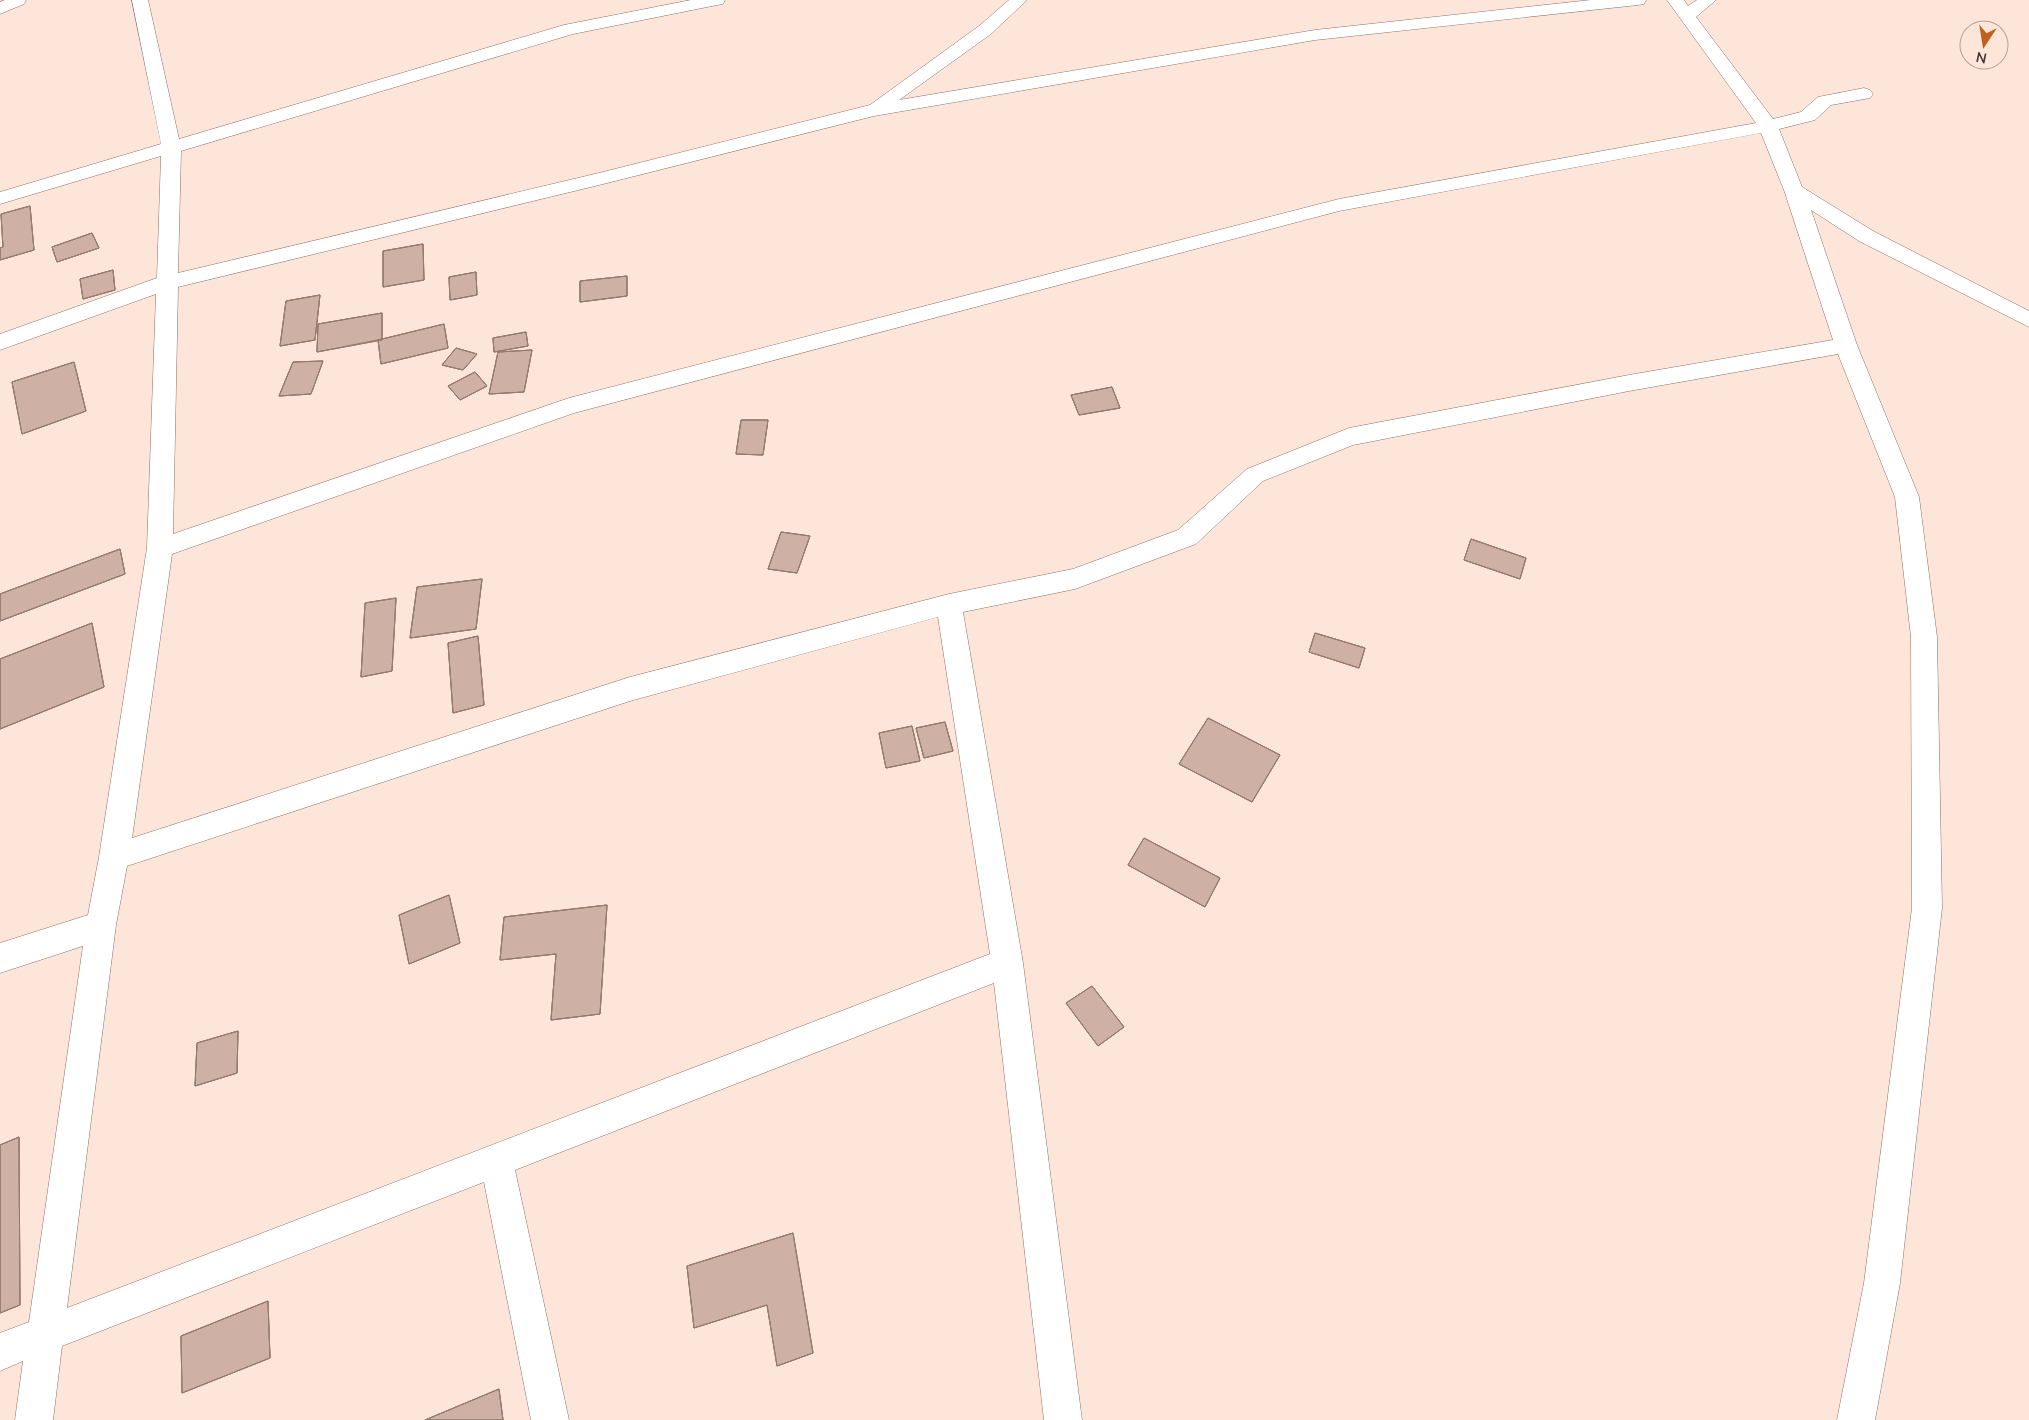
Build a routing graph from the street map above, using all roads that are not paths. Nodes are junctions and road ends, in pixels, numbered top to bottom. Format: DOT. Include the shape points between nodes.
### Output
graph roads {
  1 [pos="18,0"];
  2 [pos="140,0"];
  3 [pos="717,0"];
  4 [pos="1019,0"];
  5 [pos="1638,0"];
  6 [pos="1675,0"];
  7 [pos="1708,0"];
  8 [pos="0,9"];
  9 [pos="1688,15"];
  10 [pos="1864,94"];
  11 [pos="874,110"];
  12 [pos="1768,126"];
  13 [pos="171,148"];
  14 [pos="1794,190"];
  15 [pos="0,198"];
  16 [pos="168,282"];
  17 [pos="2029,320"];
  18 [pos="0,342"];
  19 [pos="1846,345"];
  20 [pos="160,548"];
  21 [pos="948,604"];
  22 [pos="114,857"];
  23 [pos="101,925"];
  24 [pos="0,958"];
  25 [pos="1007,963"];
  26 [pos="496,1159"];
  27 [pos="45,1334"];
  28 [pos="0,1352"];
  29 [pos="34,1420"];
  30 [pos="550,1420"];
  31 [pos="1063,1420"];
  32 [pos="1856,1420"];
  1 -- 8 [label="street"];
  2 -- 13 [label="street"];
  3 -- 13 [label="street" via="570,29"];
  4 -- 11 [label="street" via="985,30"];
  5 -- 11 [label="street" via="1315,35"];
  6 -- 9 [label="street"];
  7 -- 9 [label="street"];
  9 -- 12 [label="street"];
  10 -- 12 [label="street" via="1825,101 1808,116"];
  11 -- 16 [label="street"];
  12 -- 14 [label="street"];
  12 -- 20 [label="street" via="1339,205 809,343 569,406"];
  13 -- 15 [label="street"];
  13 -- 16 [label="street"];
  14 -- 17 [label="street" via="1866,236"];
  14 -- 19 [label="street"];
  16 -- 18 [label="street"];
  16 -- 20 [label="street"];
  19 -- 21 [label="street" via="1349,437 1255,475 1186,537 1075,579"];
  19 -- 32 [label="street" via="1907,497 1924,637 1927,908 1882,1283"];
  20 -- 22 [label="street"];
  21 -- 22 [label="street" via="630,689"];
  21 -- 25 [label="street"];
  22 -- 23 [label="street"];
  23 -- 24 [label="street"];
  23 -- 27 [label="street"];
  25 -- 26 [label="street"];
  25 -- 31 [label="street"];
  26 -- 27 [label="street"];
  26 -- 30 [label="street"];
  27 -- 28 [label="street"];
  27 -- 29 [label="street"];
}
